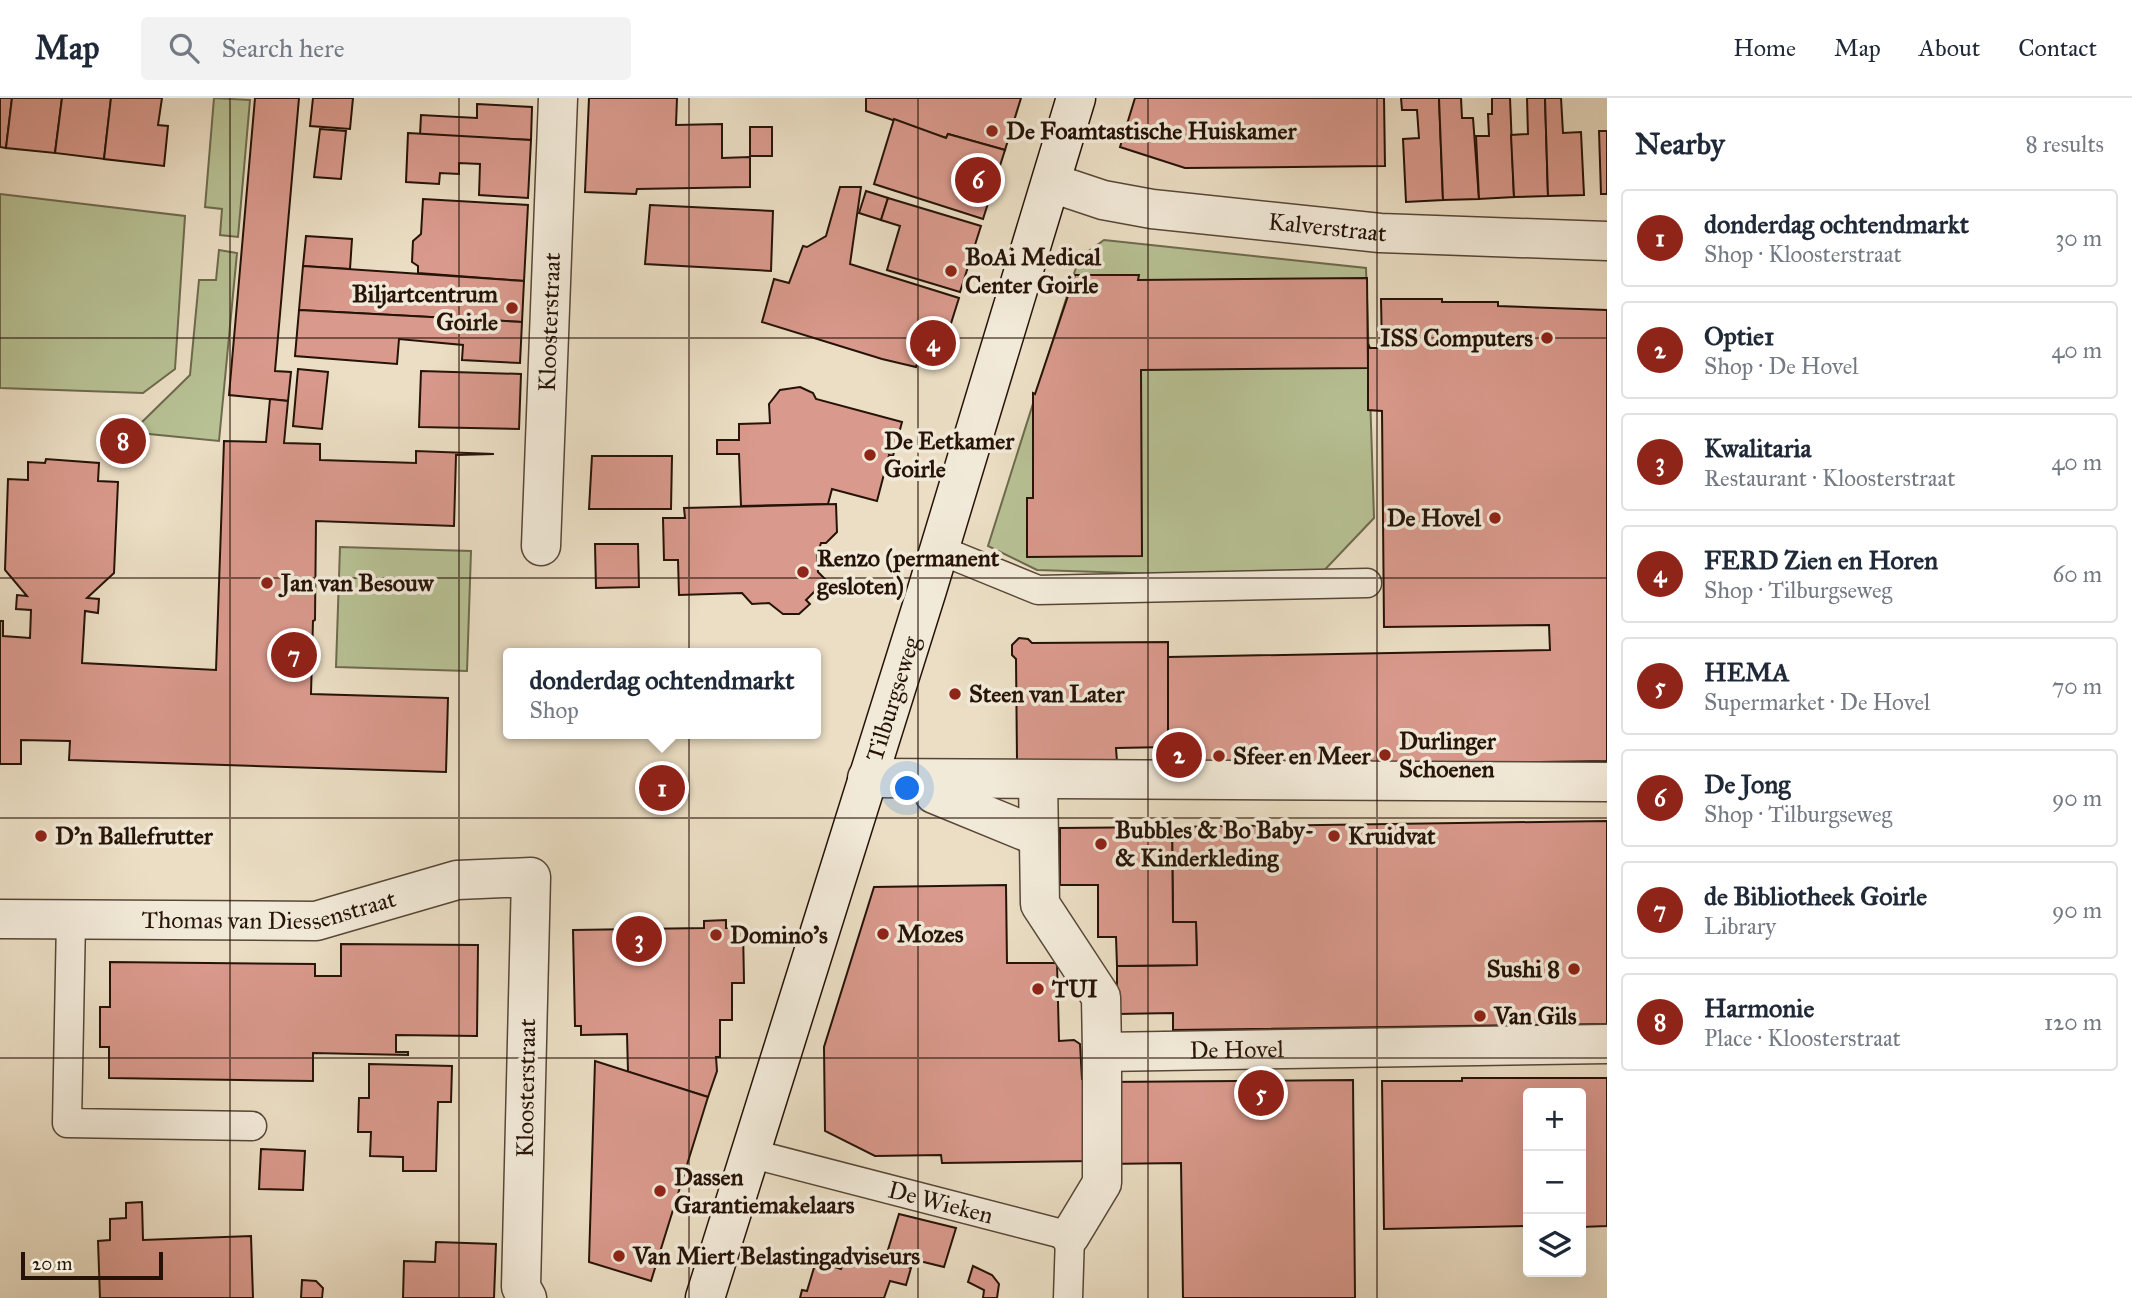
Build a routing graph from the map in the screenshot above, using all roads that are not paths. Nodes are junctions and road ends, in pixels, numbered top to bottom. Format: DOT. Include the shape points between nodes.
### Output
graph roads {
  1 [pos="558,98"];
  2 [pos="1076,98"];
  3 [pos="1052,183"];
  4 [pos="1607,241"];
  5 [pos="541,546"];
  6 [pos="940,550"];
  7 [pos="1367,583"];
  8 [pos="867,778"];
  9 [pos="934,779"];
  10 [pos="1038,780"];
  11 [pos="1607,782"];
  12 [pos="1038,837"];
  13 [pos="531,877"];
  14 [pos="0,919"];
  15 [pos="71,920"];
  16 [pos="1607,1044"];
  17 [pos="1102,1052"];
  18 [pos="252,1126"];
  19 [pos="750,1153"];
  20 [pos="1070,1236"];
  21 [pos="527,1298"];
  22 [pos="705,1298"];
  23 [pos="1068,1298"];
  1 -- 5 [label="street, Kloosterstraat"];
  2 -- 3 [label="street, Tilburgseweg"];
  3 -- 4 [label="street, Kalverstraat" via="1103,200 1152,209 1380,233"];
  3 -- 6 [label="street, Tilburgseweg"];
  6 -- 7 [label="lane" via="1038,590"];
  6 -- 8 [label="street, Tilburgseweg"];
  8 -- 9 [label="street"];
  8 -- 19 [label="street, Tilburgseweg"];
  9 -- 10 [label="street"];
  9 -- 12 [label="street" via="934,794"];
  10 -- 11 [label="street"];
  10 -- 12 [label="street"];
  12 -- 17 [label="street" via="1040,904 1101,997"];
  13 -- 15 [label="street, Thomas van Diessenstraat" via="457,880 316,921"];
  13 -- 21 [label="street, Kloosterstraat" via="521,1287"];
  14 -- 15 [label="street, Thomas van Diessenstraat"];
  15 -- 18 [label="lane" via="67,1123"];
  16 -- 17 [label="street, De Hovel"];
  17 -- 20 [label="street" via="1102,1183"];
  19 -- 20 [label="lane, De Wieken"];
  19 -- 22 [label="street, Tilburgseweg"];
  20 -- 23 [label="lane"];
}
